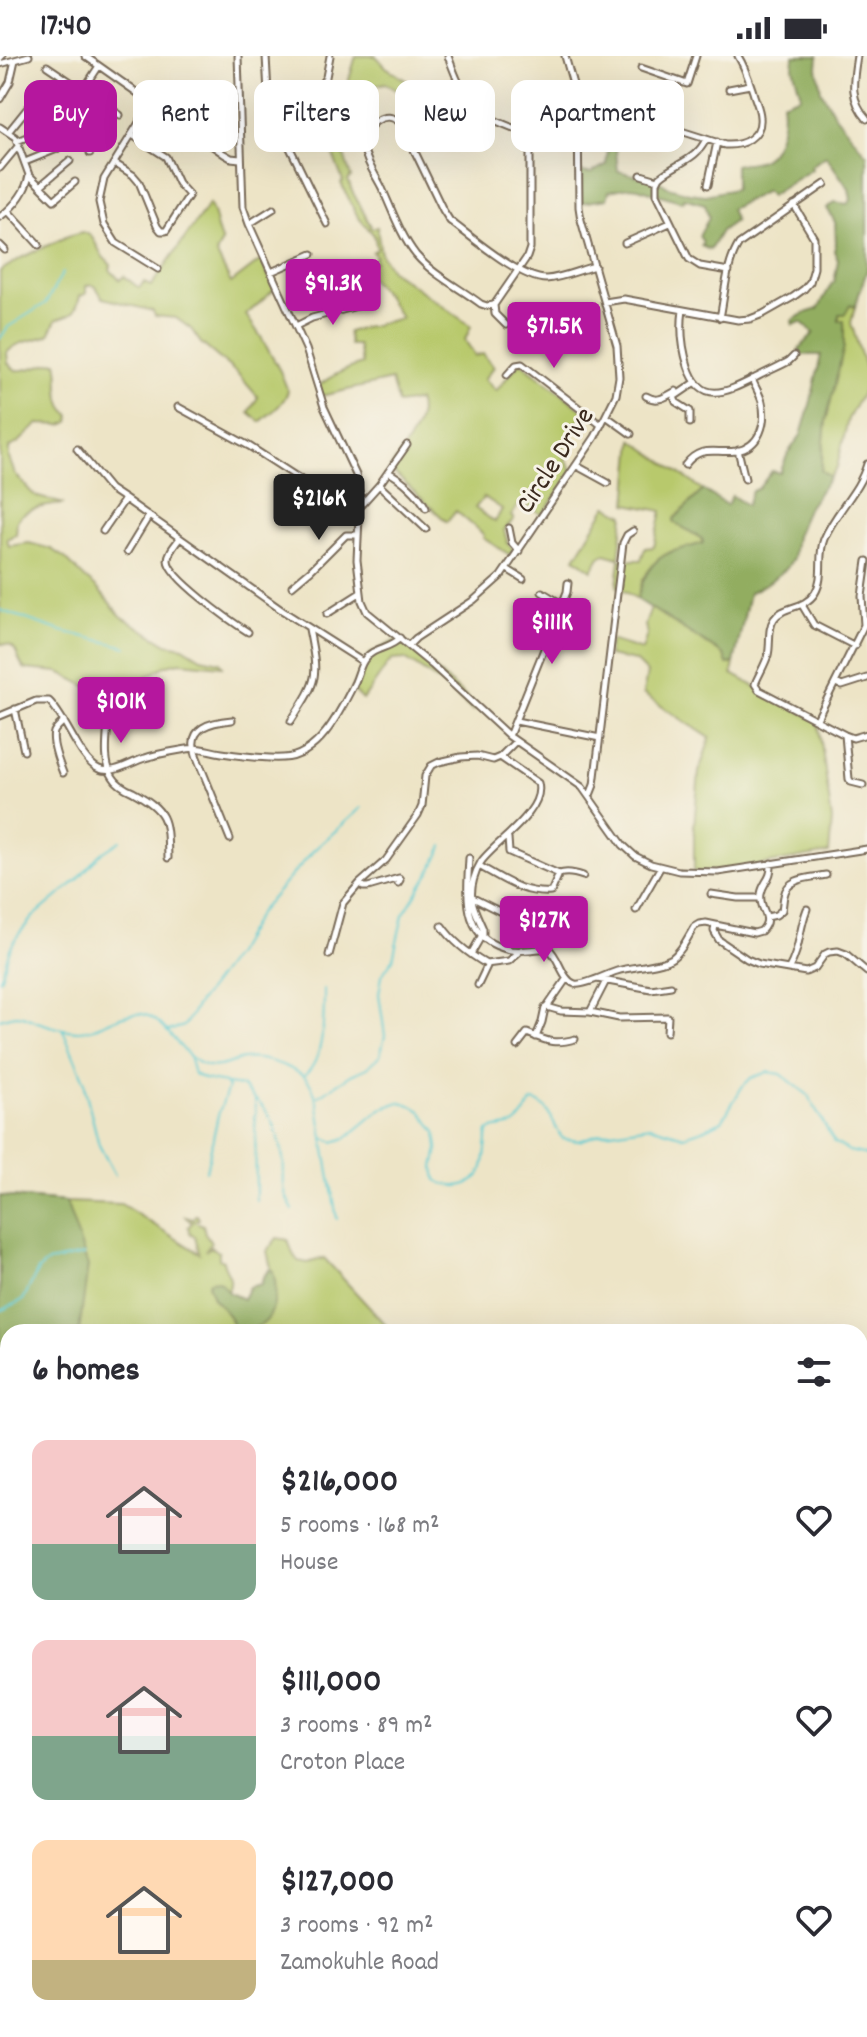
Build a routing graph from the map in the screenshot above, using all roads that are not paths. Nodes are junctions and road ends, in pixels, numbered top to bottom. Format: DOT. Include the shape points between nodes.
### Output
graph roads {
  1 [pos="29,56"];
  2 [pos="85,56"];
  3 [pos="238,56"];
  4 [pos="266,56"];
  5 [pos="330,56"];
  6 [pos="448,56"];
  7 [pos="565,56"];
  8 [pos="696,56"];
  9 [pos="738,56"];
  10 [pos="855,58"];
  11 [pos="1,59"];
  12 [pos="15,60"];
  13 [pos="47,66"];
  14 [pos="99,66"];
  15 [pos="641,68"];
  16 [pos="68,80"];
  17 [pos="91,80"];
  18 [pos="324,80"];
  19 [pos="572,80"];
  20 [pos="750,85"];
  21 [pos="729,89"];
  22 [pos="133,90"];
  23 [pos="0,99"];
  24 [pos="24,110"];
  25 [pos="117,113"];
  26 [pos="120,115"];
  27 [pos="867,119"];
  28 [pos="511,126"];
  29 [pos="3,130"];
  30 [pos="684,132"];
  31 [pos="132,135"];
  32 [pos="706,139"];
  33 [pos="24,140"];
  34 [pos="717,142"];
  35 [pos="18,143"];
  36 [pos="50,152"];
  37 [pos="221,152"];
  38 [pos="530,152"];
  39 [pos="578,152"];
  40 [pos="240,159"];
  41 [pos="70,161"];
  42 [pos="25,162"];
  43 [pos="114,163"];
  44 [pos="0,168"];
  45 [pos="29,175"];
  46 [pos="641,175"];
  47 [pos="658,180"];
  48 [pos="75,182"];
  49 [pos="825,184"];
  50 [pos="708,185"];
  51 [pos="40,186"];
  52 [pos="794,205"];
  53 [pos="273,209"];
  54 [pos="8,211"];
  55 [pos="0,217"];
  56 [pos="670,223"];
  57 [pos="249,224"];
  58 [pos="327,224"];
  59 [pos="625,243"];
  60 [pos="39,245"];
  61 [pos="312,254"];
  62 [pos="595,266"];
  63 [pos="158,269"];
  64 [pos="518,270"];
  65 [pos="729,271"];
  66 [pos="271,272"];
  67 [pos="605,302"];
  68 [pos="361,305"];
  69 [pos="494,305"];
  70 [pos="683,310"];
  71 [pos="720,318"];
  72 [pos="506,325"];
  73 [pos="296,326"];
  74 [pos="794,356"];
  75 [pos="507,375"];
  76 [pos="752,379"];
  77 [pos="695,381"];
  78 [pos="646,396"];
  79 [pos="178,407"];
  80 [pos="606,416"];
  81 [pos="690,423"];
  82 [pos="601,425"];
  83 [pos="631,434"];
  84 [pos="407,445"];
  85 [pos="77,449"];
  86 [pos="738,450"];
  87 [pos="867,464"];
  88 [pos="685,465"];
  89 [pos="577,466"];
  90 [pos="388,472"];
  91 [pos="745,479"];
  92 [pos="608,483"];
  93 [pos="379,485"];
  94 [pos="125,500"];
  95 [pos="360,505"];
  96 [pos="426,508"];
  97 [pos="149,516"];
  98 [pos="359,517"];
  99 [pos="509,528"];
  100 [pos="426,529"];
  101 [pos="103,531"];
  102 [pos="633,531"];
  103 [pos="357,535"];
  104 [pos="180,538"];
  105 [pos="519,551"];
  106 [pos="127,552"];
  107 [pos="867,561"];
  108 [pos="507,569"];
  109 [pos="523,579"];
  110 [pos="568,583"];
  111 [pos="865,585"];
  112 [pos="292,586"];
  113 [pos="542,592"];
  114 [pos="360,593"];
  115 [pos="562,604"];
  116 [pos="802,605"];
  117 [pos="327,614"];
  118 [pos="309,628"];
  119 [pos="248,632"];
  120 [pos="400,638"];
  121 [pos="409,645"];
  122 [pos="855,646"];
  123 [pos="363,662"];
  124 [pos="867,678"];
  125 [pos="836,683"];
  126 [pos="15,709"];
  127 [pos="0,716"];
  128 [pos="817,719"];
  129 [pos="232,720"];
  130 [pos="64,721"];
  131 [pos="291,721"];
  132 [pos="516,721"];
  133 [pos="108,722"];
  134 [pos="867,734"];
  135 [pos="845,735"];
  136 [pos="509,736"];
  137 [pos="600,738"];
  138 [pos="516,741"];
  139 [pos="193,747"];
  140 [pos="24,751"];
  141 [pos="500,757"];
  142 [pos="110,771"];
  143 [pos="63,773"];
  144 [pos="863,785"];
  145 [pos="590,796"];
  146 [pos="508,837"];
  147 [pos="230,839"];
  148 [pos="867,849"];
  149 [pos="168,858"];
  150 [pos="469,858"];
  151 [pos="771,863"];
  152 [pos="479,866"];
  153 [pos="660,868"];
  154 [pos="559,874"];
  155 [pos="826,875"];
  156 [pos="583,876"];
  157 [pos="360,883"];
  158 [pos="398,883"];
  159 [pos="711,894"];
  160 [pos="472,898"];
  161 [pos="760,898"];
  162 [pos="807,909"];
  163 [pos="636,910"];
  164 [pos="767,917"];
  165 [pos="544,919"];
  166 [pos="715,925"];
  167 [pos="442,926"];
  168 [pos="482,935"];
  169 [pos="521,950"];
  170 [pos="471,954"];
  171 [pos="329,955"];
  172 [pos="488,964"];
  173 [pos="789,968"];
  174 [pos="867,972"];
  175 [pos="567,978"];
  176 [pos="596,978"];
  177 [pos="606,981"];
  178 [pos="478,985"];
  179 [pos="671,986"];
  180 [pos="546,1007"];
  181 [pos="590,1012"];
  182 [pos="667,1032"];
  183 [pos="536,1037"];
  184 [pos="575,1039"];
  185 [pos="517,1046"];
  1 -- 12 [label="street"];
  2 -- 14 [label="street"];
  3 -- 40 [label="street"];
  4 -- 58 [label="street" via="272,111"];
  5 -- 18 [label="street"];
  6 -- 28 [label="street" via="474,106"];
  7 -- 19 [label="street, Circle Drive"];
  8 -- 15 [label="street" via="687,84"];
  9 -- 20 [label="street"];
  10 -- 27 [label="street" via="853,91"];
  11 -- 12 [label="street"];
  12 -- 23 [label="street"];
  13 -- 16 [label="street"];
  14 -- 17 [label="street"];
  14 -- 22 [label="street"];
  20 -- 21 [label="street"];
  20 -- 34 [label="street" via="760,114 756,133 737,145"];
  24 -- 29 [label="street"];
  25 -- 26 [label="street"];
  29 -- 35 [label="street"];
  30 -- 32 [label="street"];
  31 -- 43 [label="street"];
  31 -- 43 [label="street" via="166,157 189,195 166,231 157,226 139,182"];
  32 -- 34 [label="street"];
  32 -- 47 [label="street" via="697,154"];
  33 -- 35 [label="street"];
  34 -- 50 [label="street"];
  35 -- 42 [label="street"];
  35 -- 44 [label="street"];
  36 -- 42 [label="street"];
  37 -- 40 [label="street"];
  38 -- 64 [label="street" via="531,244"];
  39 -- 62 [label="street, Circle Drive" via="579,207"];
  40 -- 57 [label="street"];
  41 -- 51 [label="street"];
  42 -- 45 [label="street"];
  43 -- 63 [label="street" via="100,195 104,224 116,243"];
  45 -- 51 [label="street"];
  45 -- 54 [label="street"];
  46 -- 47 [label="street"];
  47 -- 56 [label="street" via="657,194"];
  48 -- 51 [label="street" via="54,200"];
  49 -- 52 [label="street"];
  52 -- 65 [label="street" via="739,244"];
  52 -- 71 [label="street" via="814,238 810,282 755,317"];
  53 -- 57 [label="street"];
  54 -- 55 [label="street"];
  54 -- 60 [label="street"];
  56 -- 59 [label="street"];
  56 -- 65 [label="street" via="689,259"];
  57 -- 66 [label="street"];
  61 -- 66 [label="street"];
  62 -- 64 [label="street" via="546,279"];
  62 -- 67 [label="street, Circle Drive"];
  64 -- 69 [label="street"];
  64 -- 69 [label="street" via="447,217 399,121 383,117 370,125 364,151 413,250 481,304"];
  65 -- 71 [label="street"];
  66 -- 73 [label="street"];
  67 -- 70 [label="street" via="624,299"];
  67 -- 80 [label="street, Circle Drive" via="619,368 616,395"];
  68 -- 73 [label="street"];
  69 -- 72 [label="street"];
  70 -- 71 [label="street"];
  70 -- 77 [label="street" via="682,342"];
  73 -- 95 [label="street" via="324,407 356,475"];
  74 -- 76 [label="street"];
  75 -- 82 [label="street" via="522,364"];
  76 -- 77 [label="street" via="719,392 707,391"];
  76 -- 86 [label="street" via="762,402 762,427 753,444"];
  77 -- 78 [label="street" via="660,400"];
  77 -- 81 [label="street" via="674,397 690,411"];
  79 -- 98 [label="street"];
  80 -- 82 [label="street, Circle Drive"];
  80 -- 83 [label="street"];
  82 -- 89 [label="street, Circle Drive"];
  84 -- 90 [label="street"];
  85 -- 94 [label="street"];
  86 -- 88 [label="street" via="704,451"];
  86 -- 91 [label="street"];
  87 -- 116 [label="street" via="826,534 820,582"];
  89 -- 92 [label="street"];
  89 -- 105 [label="street, Circle Drive"];
  90 -- 93 [label="street"];
  90 -- 96 [label="street"];
  93 -- 95 [label="street"];
  93 -- 100 [label="street"];
  94 -- 97 [label="street"];
  94 -- 101 [label="street"];
  95 -- 98 [label="street"];
  97 -- 104 [label="street"];
  97 -- 106 [label="street"];
  98 -- 103 [label="street"];
  99 -- 105 [label="street"];
  102 -- 137 [label="street" via="623,543"];
  103 -- 112 [label="street" via="346,535"];
  103 -- 114 [label="street"];
  104 -- 118 [label="street"];
  104 -- 119 [label="street" via="168,555 171,570"];
  105 -- 108 [label="street, Circle Drive"];
  107 -- 111 [label="street"];
  108 -- 109 [label="street"];
  108 -- 121 [label="street, Circle Drive" via="474,600"];
  110 -- 115 [label="street"];
  111 -- 122 [label="street" via="865,623"];
  113 -- 115 [label="street"];
  114 -- 117 [label="street"];
  114 -- 120 [label="street" via="367,612"];
  115 -- 132 [label="street"];
  116 -- 122 [label="street" via="814,625"];
  116 -- 128 [label="street" via="774,619 767,657 755,682 759,690"];
  118 -- 123 [label="street"];
  118 -- 131 [label="street" via="315,680"];
  120 -- 121 [label="street"];
  120 -- 123 [label="street"];
  121 -- 136 [label="street"];
  122 -- 125 [label="street"];
  123 -- 139 [label="street" via="325,731 299,755 261,757"];
  124 -- 125 [label="street"];
  125 -- 128 [label="street"];
  126 -- 127 [label="street"];
  126 -- 130 [label="street" via="46,700"];
  126 -- 140 [label="street"];
  128 -- 135 [label="street"];
  129 -- 139 [label="street" via="207,724 195,736"];
  130 -- 142 [label="street" via="91,763"];
  130 -- 143 [label="street" via="54,734"];
  132 -- 136 [label="street"];
  132 -- 137 [label="street"];
  133 -- 142 [label="street"];
  134 -- 135 [label="street"];
  135 -- 144 [label="street" via="849,779"];
  136 -- 138 [label="street"];
  137 -- 145 [label="street"];
  138 -- 141 [label="street"];
  138 -- 145 [label="street"];
  139 -- 142 [label="street"];
  139 -- 147 [label="street"];
  141 -- 146 [label="street" via="540,788"];
  141 -- 157 [label="street" via="461,757 431,766 420,811 386,860"];
  142 -- 149 [label="street" via="119,783 157,807 165,822"];
  145 -- 153 [label="street" via="628,850"];
  146 -- 152 [label="street"];
  146 -- 154 [label="street" via="509,852"];
  148 -- 151 [label="street"];
  150 -- 168 [label="street" via="467,903"];
  151 -- 153 [label="street" via="718,872"];
  151 -- 161 [label="street"];
  152 -- 154 [label="street" via="532,892 551,892"];
  152 -- 160 [label="street"];
  153 -- 163 [label="street"];
  154 -- 156 [label="street"];
  155 -- 164 [label="street" via="790,884 782,910"];
  157 -- 158 [label="street" via="368,887 399,878"];
  157 -- 171 [label="street" via="343,903"];
  159 -- 161 [label="street"];
  160 -- 165 [label="street" via="517,920"];
  160 -- 168 [label="street"];
  161 -- 164 [label="street"];
  162 -- 173 [label="street"];
  164 -- 166 [label="street" via="766,927 758,932"];
  166 -- 173 [label="street" via="717,937 747,959"];
  166 -- 176 [label="street" via="697,925 667,961"];
  167 -- 170 [label="street"];
  168 -- 169 [label="street"];
  168 -- 170 [label="street"];
  169 -- 172 [label="street" via="509,961"];
  169 -- 175 [label="street" via="549,949"];
  170 -- 172 [label="street"];
  172 -- 178 [label="street"];
  173 -- 174 [label="street" via="809,971 825,954 838,951"];
  175 -- 176 [label="street" via="580,984"];
  175 -- 180 [label="street"];
  176 -- 177 [label="street"];
  177 -- 179 [label="street" via="651,989"];
  177 -- 181 [label="street"];
  180 -- 181 [label="street"];
  180 -- 183 [label="street"];
  181 -- 182 [label="street" via="619,1018 668,1017"];
  183 -- 184 [label="street" via="562,1043"];
  183 -- 185 [label="street" via="527,1033"];
}
